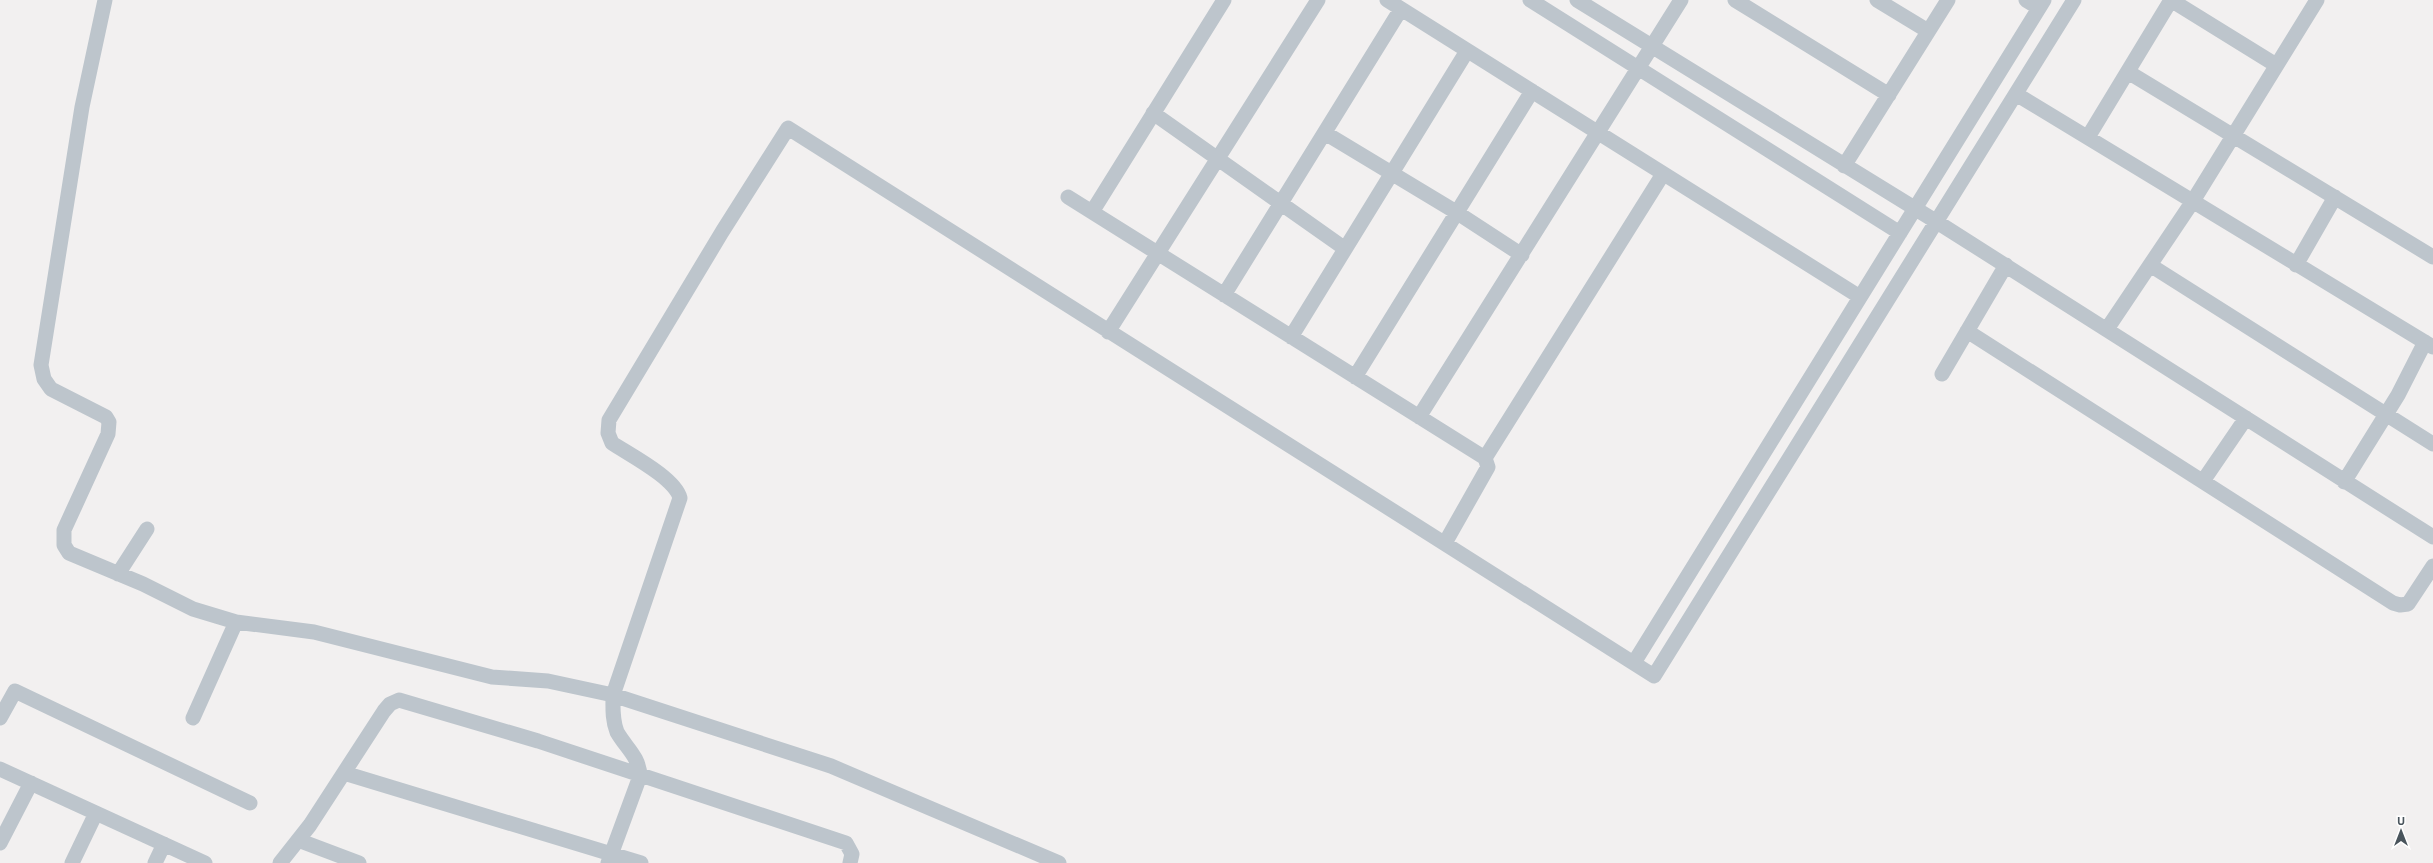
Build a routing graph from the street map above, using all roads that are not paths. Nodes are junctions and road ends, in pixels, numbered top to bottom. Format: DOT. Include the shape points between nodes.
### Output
graph roads {
  1 [pos="105,0"];
  2 [pos="1224,0"];
  3 [pos="1318,0"];
  4 [pos="1387,0"];
  5 [pos="1530,0"];
  6 [pos="1577,0"];
  7 [pos="1681,0"];
  8 [pos="1735,0"];
  9 [pos="1878,0"];
  10 [pos="1948,0"];
  11 [pos="2026,0"];
  12 [pos="2074,0"];
  13 [pos="2171,0"];
  14 [pos="2317,0"];
  15 [pos="2042,4"];
  16 [pos="1402,9"];
  17 [pos="1928,31"];
  18 [pos="1652,47"];
  19 [pos="1468,51"];
  20 [pos="2276,65"];
  21 [pos="1638,69"];
  22 [pos="2128,72"];
  23 [pos="1532,91"];
  24 [pos="2016,94"];
  25 [pos="1889,95"];
  26 [pos="1153,113"];
  27 [pos="1325,133"];
  28 [pos="1598,133"];
  29 [pos="2232,135"];
  30 [pos="2088,137"];
  31 [pos="1218,159"];
  32 [pos="1844,166"];
  33 [pos="1392,173"];
  34 [pos="1663,174"];
  35 [pos="1068,197"];
  36 [pos="2335,197"];
  37 [pos="2193,201"];
  38 [pos="1281,203"];
  39 [pos="1915,210"];
  40 [pos="1092,212"];
  41 [pos="1456,212"];
  42 [pos="1937,222"];
  43 [pos="1900,233"];
  44 [pos="1344,248"];
  45 [pos="1158,253"];
  46 [pos="1522,255"];
  47 [pos="2433,257"];
  48 [pos="2006,265"];
  49 [pos="2150,265"];
  50 [pos="2296,265"];
  51 [pos="1224,295"];
  52 [pos="1860,297"];
  53 [pos="2107,329"];
  54 [pos="1967,331"];
  55 [pos="1108,332"];
  56 [pos="1291,337"];
  57 [pos="2429,345"];
  58 [pos="1942,374"];
  59 [pos="1355,377"];
  60 [pos="2386,414"];
  61 [pos="1420,417"];
  62 [pos="2246,418"];
  63 [pos="2433,444"];
  64 [pos="1485,458"];
  65 [pos="2203,481"];
  66 [pos="2344,482"];
  67 [pos="147,529"];
  68 [pos="2433,537"];
  69 [pos="1445,543"];
  70 [pos="2433,566"];
  71 [pos="118,574"];
  72 [pos="236,622"];
  73 [pos="1635,661"];
  74 [pos="613,694"];
  75 [pos="0,718"];
  76 [pos="193,718"];
  77 [pos="0,769"];
  78 [pos="344,772"];
  79 [pos="640,776"];
  80 [pos="31,783"];
  81 [pos="250,803"];
  82 [pos="96,813"];
  83 [pos="298,840"];
  84 [pos="0,843"];
  85 [pos="164,844"];
  86 [pos="610,858"];
  87 [pos="72,863"];
  88 [pos="155,863"];
  89 [pos="205,863"];
  90 [pos="280,863"];
  91 [pos="359,863"];
  92 [pos="641,863"];
  93 [pos="850,863"];
  94 [pos="1059,863"];
  1 -- 71 [label="street" via="82,107 41,365 44,379 51,389 106,417 109,422 108,434 65,526 64,541 71,555"];
  2 -- 26 [label="street"];
  3 -- 31 [label="street"];
  4 -- 16 [label="street"];
  5 -- 21 [label="street"];
  6 -- 18 [label="street"];
  7 -- 18 [label="street"];
  8 -- 25 [label="street"];
  9 -- 17 [label="street"];
  10 -- 17 [label="street"];
  11 -- 15 [label="street"];
  12 -- 24 [label="street"];
  13 -- 20 [label="street"];
  13 -- 22 [label="street"];
  14 -- 20 [label="street"];
  15 -- 39 [label="street"];
  16 -- 19 [label="street"];
  16 -- 27 [label="street"];
  17 -- 25 [label="street"];
  18 -- 21 [label="street"];
  18 -- 32 [label="street"];
  19 -- 23 [label="street"];
  19 -- 33 [label="street"];
  20 -- 29 [label="street"];
  21 -- 28 [label="street"];
  21 -- 43 [label="street"];
  22 -- 29 [label="street"];
  22 -- 30 [label="street"];
  23 -- 28 [label="street"];
  23 -- 41 [label="street"];
  24 -- 30 [label="street"];
  24 -- 42 [label="street"];
  25 -- 32 [label="street"];
  26 -- 31 [label="street"];
  26 -- 40 [label="street"];
  27 -- 33 [label="street"];
  27 -- 38 [label="street"];
  28 -- 34 [label="street"];
  28 -- 46 [label="street"];
  29 -- 36 [label="street"];
  29 -- 37 [label="street"];
  30 -- 37 [label="street"];
  31 -- 38 [label="street"];
  31 -- 45 [label="street"];
  32 -- 39 [label="street"];
  33 -- 41 [label="street"];
  33 -- 44 [label="street"];
  34 -- 52 [label="street"];
  34 -- 64 [label="street"];
  35 -- 40 [label="street"];
  36 -- 47 [label="street"];
  36 -- 50 [label="street"];
  37 -- 49 [label="street"];
  37 -- 50 [label="street"];
  38 -- 44 [label="street"];
  38 -- 51 [label="street"];
  39 -- 42 [label="street"];
  39 -- 43 [label="street"];
  40 -- 45 [label="street"];
  41 -- 46 [label="street"];
  41 -- 59 [label="street"];
  42 -- 48 [label="street"];
  42 -- 73 [label="street" via="1654,676"];
  43 -- 52 [label="street"];
  44 -- 56 [label="street"];
  45 -- 51 [label="street"];
  45 -- 55 [label="street"];
  46 -- 61 [label="street"];
  48 -- 53 [label="street"];
  48 -- 54 [label="street"];
  49 -- 53 [label="street"];
  49 -- 60 [label="street"];
  50 -- 57 [label="street"];
  51 -- 56 [label="street"];
  52 -- 73 [label="street"];
  53 -- 62 [label="street"];
  54 -- 58 [label="street"];
  54 -- 65 [label="street"];
  55 -- 69 [label="street"];
  55 -- 74 [label="street" via="788,128 609,420 608,433 612,444 669,481 678,490 680,498"];
  56 -- 59 [label="street"];
  57 -- 60 [label="street"];
  59 -- 61 [label="street"];
  60 -- 63 [label="street"];
  60 -- 66 [label="street"];
  61 -- 64 [label="street"];
  62 -- 65 [label="street"];
  62 -- 66 [label="street"];
  64 -- 69 [label="street" via="1488,467"];
  65 -- 70 [label="street" via="2396,605 2408,604"];
  66 -- 68 [label="street"];
  67 -- 71 [label="street"];
  69 -- 73 [label="street"];
  71 -- 72 [label="street" via="193,609"];
  72 -- 74 [label="street" via="314,632 492,676 541,680"];
  72 -- 76 [label="street"];
  74 -- 79 [label="street" via="613,721 618,733 635,755"];
  74 -- 94 [label="street" via="831,766"];
  75 -- 81 [label="street" via="16,691"];
  77 -- 80 [label="street"];
  78 -- 79 [label="street" via="384,711 390,704 399,700 531,739"];
  78 -- 83 [label="street"];
  78 -- 86 [label="street"];
  79 -- 86 [label="street"];
  79 -- 93 [label="street" via="846,843 852,854"];
  80 -- 82 [label="street"];
  80 -- 84 [label="street"];
  82 -- 85 [label="street"];
  82 -- 87 [label="street"];
  83 -- 90 [label="street"];
  83 -- 91 [label="street"];
  85 -- 88 [label="street"];
  85 -- 89 [label="street"];
  86 -- 92 [label="street"];
}
